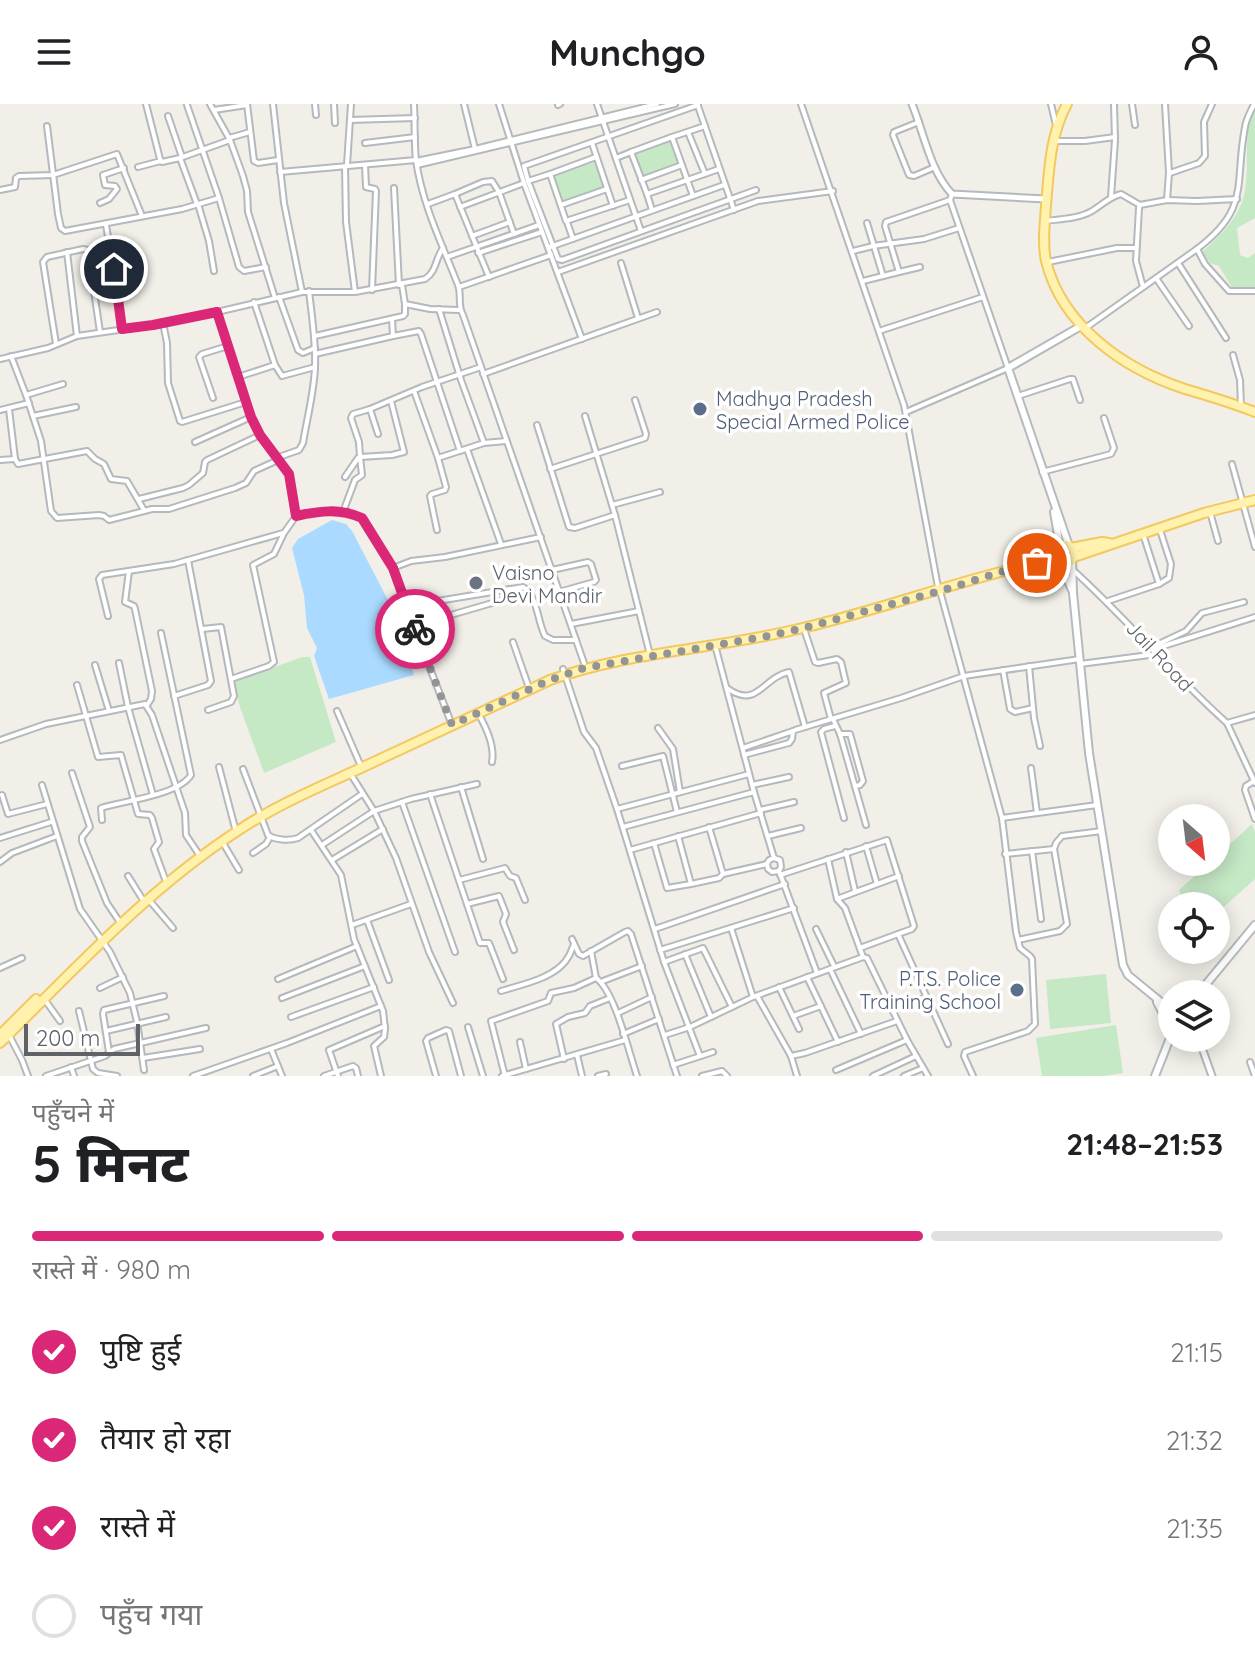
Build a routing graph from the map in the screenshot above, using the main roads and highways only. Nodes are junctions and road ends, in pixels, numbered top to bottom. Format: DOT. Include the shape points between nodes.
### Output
graph roads {
  1 [pos="1068,104"];
  2 [pos="1082,328"];
  3 [pos="1255,412"];
  4 [pos="1255,500"];
  5 [pos="1066,555"];
  6 [pos="939,589"];
  7 [pos="1073,593"];
  8 [pos="564,672"];
  9 [pos="452,723"];
  10 [pos="260,815"];
  11 [pos="146,900"];
  12 [pos="1255,925"];
  13 [pos="102,939"];
  14 [pos="1210,980"];
  15 [pos="1156,999"];
  16 [pos="1158,1003"];
  17 [pos="4,1035"];
  18 [pos="0,1043"];
  19 [pos="1165,1052"];
  20 [pos="1158,1075"];
  1 -- 2 [label="main road" via="1056,126 1044,249 1061,299"];
  2 -- 3 [label="main road" via="1134,366"];
  2 -- 5 [label="main road" via="1008,368"];
  4 -- 5 [label="main road"];
  5 -- 6 [label="main road"];
  5 -- 7 [label="main road"];
  5 -- 7 [label="main road"];
  6 -- 8 [label="main road" via="804,628"];
  6 -- 8 [label="main road" via="803,624 584,663"];
  7 -- 15 [label="main road" via="1089,753 1123,965"];
  8 -- 9 [label="main road"];
  8 -- 9 [label="main road"];
  9 -- 10 [label="main road"];
  9 -- 10 [label="main road"];
  10 -- 11 [label="main road"];
  10 -- 11 [label="main road" via="198,853"];
  11 -- 13 [label="main road"];
  11 -- 13 [label="main road"];
  12 -- 14 [label="main road"];
  13 -- 17 [label="main road"];
  13 -- 17 [label="main road"];
  15 -- 16 [label="main road"];
  17 -- 18 [label="main road"];
  19 -- 20 [label="main road"];
}
